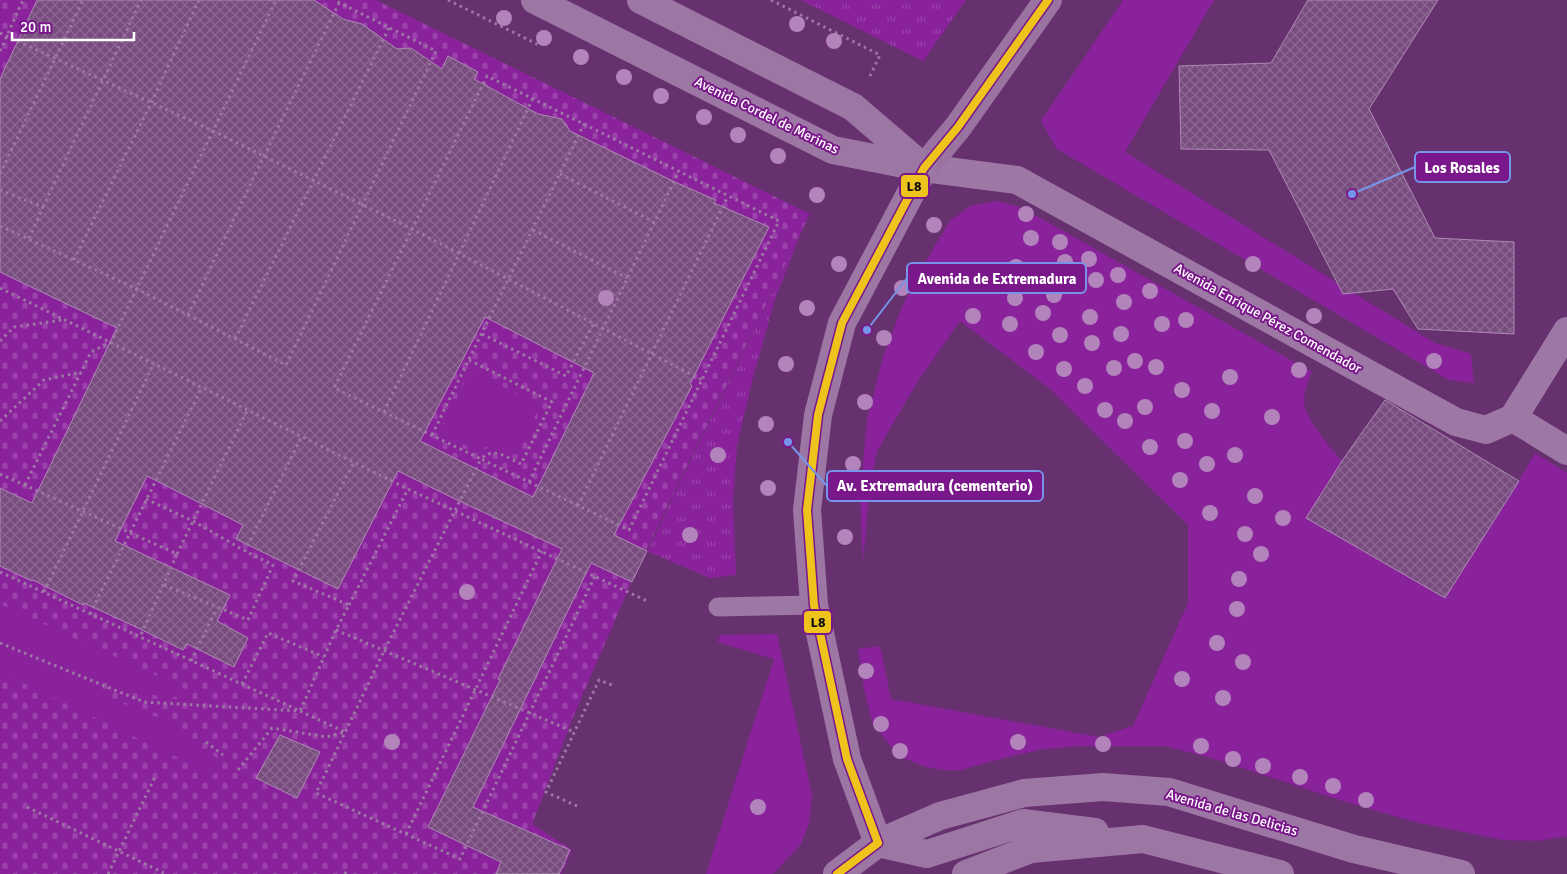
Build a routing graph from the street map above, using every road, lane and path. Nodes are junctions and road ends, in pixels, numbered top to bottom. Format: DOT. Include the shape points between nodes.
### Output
graph roads {
  1 [pos="23,0"];
  2 [pos="83,0"];
  3 [pos="141,0"];
  4 [pos="199,0"];
  5 [pos="276,0"];
  6 [pos="334,0"];
  7 [pos="535,0"];
  8 [pos="641,0"];
  9 [pos="772,0"];
  10 [pos="1048,0"];
  11 [pos="339,2"];
  12 [pos="389,28"];
  13 [pos="0,33"];
  14 [pos="7,36"];
  15 [pos="0,51"];
  16 [pos="54,59"];
  17 [pos="102,81"];
  18 [pos="533,98"];
  19 [pos="151,103"];
  20 [pos="853,108"];
  21 [pos="584,124"];
  22 [pos="212,131"];
  23 [pos="264,156"];
  24 [pos="924,168"];
  25 [pos="679,171"];
  26 [pos="0,174"];
  27 [pos="560,174"];
  28 [pos="314,181"];
  29 [pos="0,190"];
  30 [pos="728,196"];
  31 [pos="362,205"];
  32 [pos="43,208"];
  33 [pos="654,222"];
  34 [pos="0,226"];
  35 [pos="412,229"];
  36 [pos="533,230"];
  37 [pos="29,240"];
  38 [pos="459,253"];
  39 [pos="74,260"];
  40 [pos="627,278"];
  41 [pos="509,279"];
  42 [pos="0,288"];
  43 [pos="136,289"];
  44 [pos="188,315"];
  45 [pos="65,320"];
  46 [pos="594,322"];
  47 [pos="603,327"];
  48 [pos="1567,331"];
  49 [pos="482,334"];
  50 [pos="235,339"];
  51 [pos="0,341"];
  52 [pos="111,342"];
  53 [pos="652,353"];
  54 [pos="469,360"];
  55 [pos="154,363"];
  56 [pos="81,372"];
  57 [pos="702,380"];
  58 [pos="202,387"];
  59 [pos="248,409"];
  60 [pos="384,412"];
  61 [pos="1514,418"];
  62 [pos="0,422"];
  63 [pos="432,435"];
  64 [pos="302,436"];
  65 [pos="1567,451"];
  66 [pos="481,459"];
  67 [pos="354,462"];
  68 [pos="0,474"];
  69 [pos="529,482"];
  70 [pos="25,485"];
  71 [pos="408,489"];
  72 [pos="146,499"];
  73 [pos="578,506"];
  74 [pos="82,511"];
  75 [pos="456,511"];
  76 [pos="193,521"];
  77 [pos="130,533"];
  78 [pos="245,551"];
  79 [pos="542,551"];
  80 [pos="177,554"];
  81 [pos="0,572"];
  82 [pos="596,576"];
  83 [pos="164,585"];
  84 [pos="44,592"];
  85 [pos="649,602"];
  86 [pos="349,605"];
  87 [pos="814,605"];
  88 [pos="718,607"];
  89 [pos="218,608"];
  90 [pos="90,614"];
  91 [pos="336,630"];
  92 [pos="140,637"];
  93 [pos="0,642"];
  94 [pos="384,651"];
  95 [pos="324,656"];
  96 [pos="191,661"];
  97 [pos="242,684"];
  98 [pos="612,686"];
  99 [pos="475,689"];
  100 [pos="300,711"];
  101 [pos="530,713"];
  102 [pos="345,732"];
  103 [pos="574,732"];
  104 [pos="206,742"];
  105 [pos="222,755"];
  106 [pos="238,770"];
  107 [pos="155,776"];
  108 [pos="577,806"];
  109 [pos="27,807"];
  110 [pos="406,834"];
  111 [pos="1143,839"];
  112 [pos="878,843"];
  113 [pos="119,851"];
  114 [pos="347,869"];
  115 [pos="108,874"];
  116 [pos="166,874"];
  117 [pos="345,874"];
  118 [pos="837,874"];
  119 [pos="870,874"];
  120 [pos="966,874"];
  121 [pos="1280,874"];
  122 [pos="1461,874"];
  1 -- 14 [label="path"];
  2 -- 16 [label="path"];
  3 -- 17 [label="path"];
  4 -- 19 [label="path"];
  5 -- 22 [label="path"];
  6 -- 11 [label="path"];
  7 -- 24 [label="main road, Avenida Cordel de Merinas" via="833,150"];
  8 -- 20 [label="main road"];
  9 -- 20 [label="path" via="880,55"];
  10 -- 24 [label="street" via="958,127"];
  11 -- 12 [label="path"];
  11 -- 23 [label="path"];
  12 -- 28 [label="path"];
  12 -- 31 [label="path" via="436,51"];
  13 -- 14 [label="path"];
  14 -- 15 [label="path"];
  14 -- 16 [label="path"];
  16 -- 17 [label="path"];
  16 -- 26 [label="path"];
  17 -- 19 [label="path"];
  17 -- 32 [label="path"];
  18 -- 21 [label="path"];
  18 -- 35 [label="path" via="487,76"];
  18 -- 38 [label="path"];
  19 -- 22 [label="path"];
  19 -- 39 [label="path"];
  20 -- 24 [label="main road"];
  21 -- 25 [label="path"];
  21 -- 27 [label="path"];
  22 -- 23 [label="path"];
  22 -- 43 [label="path"];
  23 -- 28 [label="path"];
  23 -- 44 [label="path"];
  24 -- 61 [label="street, Avenida Enrique Pérez Comendador" via="1017,180 1456,422 1486,430"];
  24 -- 87 [label="main road" via="842,323 818,415 807,510"];
  25 -- 30 [label="path"];
  25 -- 33 [label="path"];
  27 -- 33 [label="path"];
  27 -- 36 [label="path"];
  28 -- 31 [label="path"];
  28 -- 50 [label="path"];
  29 -- 32 [label="path"];
  30 -- 53 [label="path"];
  30 -- 57 [label="path" via="779,221"];
  31 -- 35 [label="path"];
  31 -- 50 [label="path" via="286,365"];
  32 -- 37 [label="path"];
  33 -- 40 [label="path"];
  34 -- 37 [label="path"];
  35 -- 38 [label="path"];
  35 -- 60 [label="path" via="334,388"];
  36 -- 40 [label="path"];
  36 -- 41 [label="path"];
  37 -- 39 [label="path"];
  38 -- 41 [label="path"];
  38 -- 60 [label="path"];
  39 -- 43 [label="path"];
  40 -- 47 [label="path"];
  41 -- 46 [label="path"];
  41 -- 49 [label="path"];
  42 -- 45 [label="path"];
  43 -- 44 [label="path"];
  43 -- 52 [label="path"];
  44 -- 50 [label="path"];
  45 -- 51 [label="path" via="14,327"];
  45 -- 52 [label="path"];
  46 -- 47 [label="path"];
  46 -- 49 [label="path" via="566,376"];
  47 -- 53 [label="path"];
  47 -- 69 [label="path"];
  48 -- 61 [label="street"];
  49 -- 54 [label="path"];
  52 -- 55 [label="path"];
  52 -- 56 [label="path" via="91,352"];
  53 -- 57 [label="path"];
  53 -- 73 [label="path"];
  54 -- 63 [label="path"];
  54 -- 66 [label="path" via="552,402 521,464 497,453"];
  55 -- 58 [label="path"];
  55 -- 74 [label="path"];
  56 -- 62 [label="path" via="44,380"];
  56 -- 70 [label="path"];
  57 -- 73 [label="path" via="629,530"];
  58 -- 59 [label="path"];
  58 -- 72 [label="path"];
  59 -- 64 [label="path"];
  59 -- 76 [label="path"];
  60 -- 63 [label="path"];
  61 -- 65 [label="street"];
  63 -- 66 [label="path"];
  64 -- 67 [label="path"];
  64 -- 78 [label="path"];
  66 -- 69 [label="path"];
  66 -- 75 [label="path"];
  67 -- 71 [label="path"];
  67 -- 86 [label="path" via="293,581"];
  68 -- 70 [label="path"];
  69 -- 73 [label="path"];
  70 -- 74 [label="path"];
  71 -- 75 [label="path"];
  71 -- 86 [label="path"];
  72 -- 76 [label="path"];
  72 -- 77 [label="path"];
  74 -- 77 [label="path"];
  74 -- 84 [label="path"];
  75 -- 79 [label="path"];
  75 -- 94 [label="path"];
  76 -- 78 [label="path"];
  76 -- 80 [label="path"];
  77 -- 80 [label="path"];
  77 -- 90 [label="path"];
  78 -- 89 [label="path" via="273,565 248,620"];
  79 -- 82 [label="path"];
  79 -- 99 [label="path"];
  80 -- 83 [label="path"];
  81 -- 84 [label="path"];
  82 -- 85 [label="path"];
  82 -- 101 [label="path"];
  83 -- 89 [label="path"];
  83 -- 92 [label="path"];
  84 -- 90 [label="path"];
  86 -- 91 [label="path"];
  87 -- 88 [label="lane"];
  87 -- 112 [label="main road" via="847,759"];
  89 -- 96 [label="path"];
  90 -- 92 [label="path"];
  91 -- 94 [label="path"];
  91 -- 95 [label="path"];
  92 -- 96 [label="path"];
  93 -- 100 [label="path" via="144,702"];
  94 -- 99 [label="path"];
  94 -- 102 [label="path"];
  95 -- 97 [label="path" via="268,633"];
  95 -- 100 [label="path"];
  96 -- 97 [label="path"];
  97 -- 100 [label="path"];
  98 -- 103 [label="path" via="598,680"];
  99 -- 101 [label="path"];
  99 -- 110 [label="path"];
  100 -- 102 [label="path"];
  101 -- 103 [label="path"];
  101 -- 110 [label="path" via="460,859"];
  102 -- 106 [label="path" via="327,737 272,728"];
  102 -- 110 [label="path" via="316,793"];
  103 -- 108 [label="path" via="546,792"];
  104 -- 105 [label="path"];
  107 -- 113 [label="path"];
  109 -- 113 [label="path"];
  111 -- 112 [label="main road" via="1023,823 927,854"];
  111 -- 120 [label="main road" via="1031,849"];
  111 -- 121 [label="main road"];
  112 -- 118 [label="main road, Avenida de las Delicias"];
  112 -- 119 [label="main road"];
  112 -- 122 [label="main road, Avenida de las Delicias" via="940,816 1024,794 1103,787 1169,792 1354,849"];
  113 -- 115 [label="path"];
  113 -- 116 [label="path"];
  114 -- 117 [label="path"];
}
